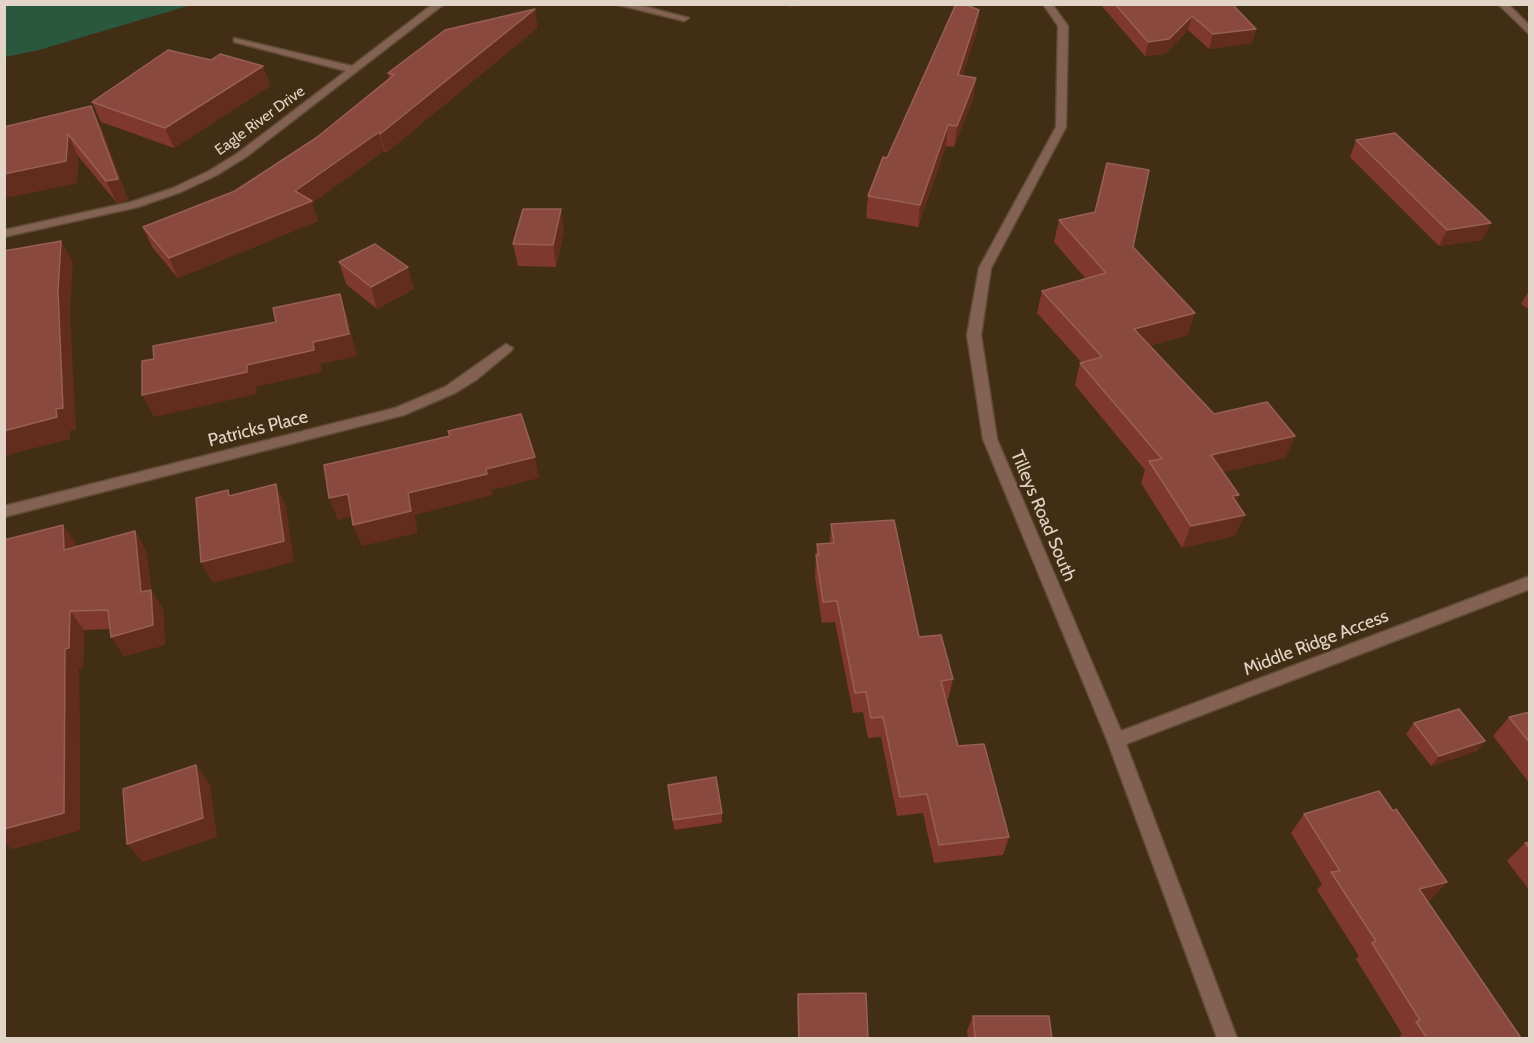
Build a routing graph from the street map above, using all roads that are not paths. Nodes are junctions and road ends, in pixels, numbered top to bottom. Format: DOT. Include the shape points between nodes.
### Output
graph roads {
  1 [pos="440,4"];
  2 [pos="619,4"];
  3 [pos="1047,4"];
  4 [pos="1502,4"];
  5 [pos="684,18"];
  6 [pos="1530,32"];
  7 [pos="237,40"];
  8 [pos="354,70"];
  9 [pos="4,234"];
  10 [pos="506,348"];
  11 [pos="4,512"];
  12 [pos="1530,582"];
  13 [pos="1116,740"];
  14 [pos="1227,1038"];
  1 -- 8 [label="street, Eagle River Drive"];
  2 -- 5 [label="street"];
  3 -- 13 [label="street, Tilleys Road South" via="1063,26 1061,127 985,268 974,335 990,439"];
  4 -- 6 [label="street"];
  7 -- 8 [label="street"];
  8 -- 9 [label="street, Eagle River Drive" via="242,155 195,182 112,212"];
  10 -- 11 [label="street, Patricks Place" via="450,390 399,412"];
  12 -- 13 [label="street, Middle Ridge Access"];
  13 -- 14 [label="street, Tilleys Road South"];
}
